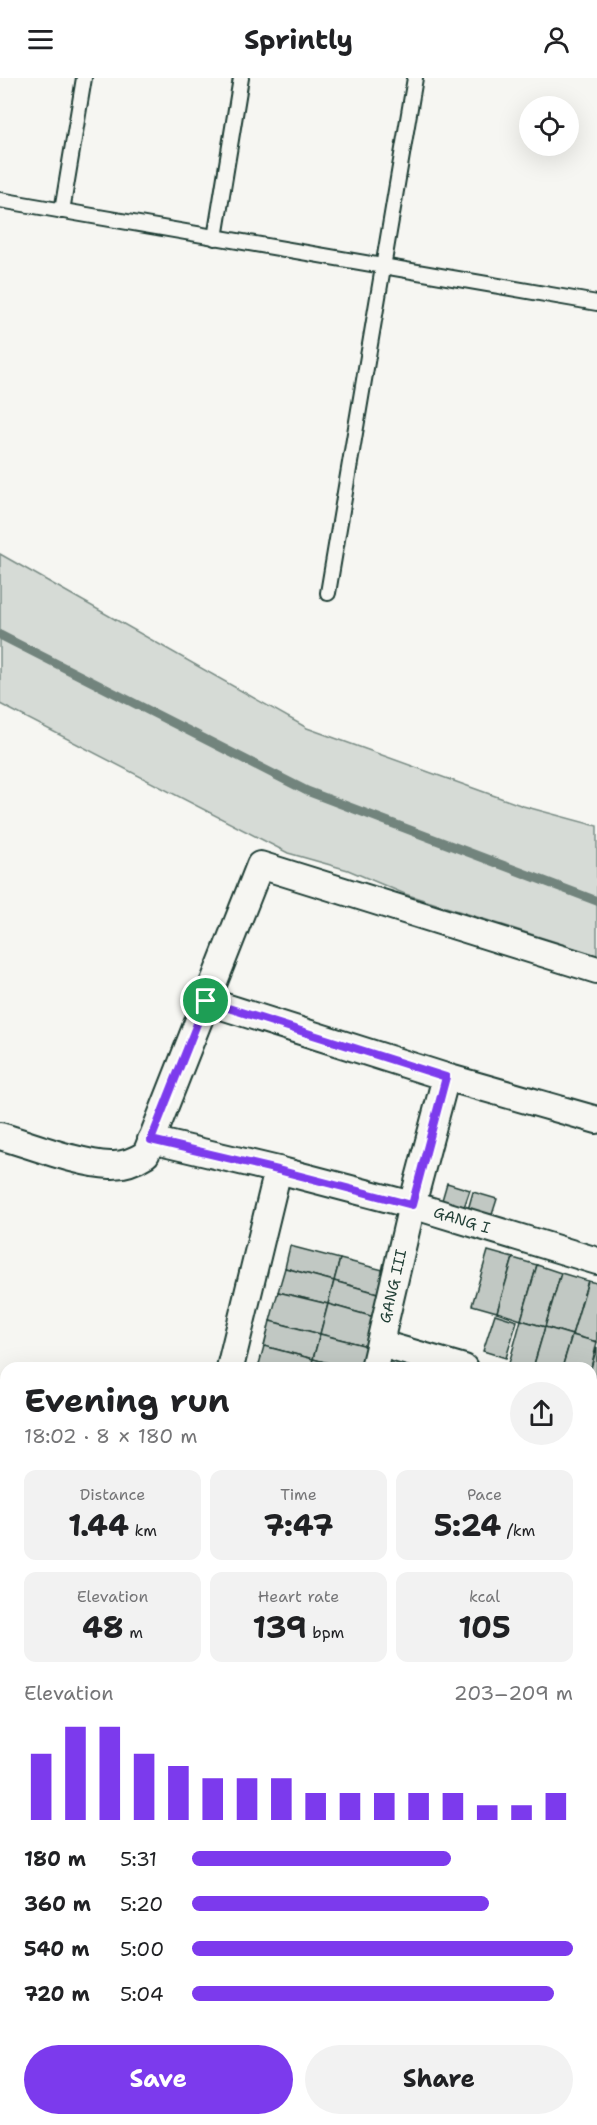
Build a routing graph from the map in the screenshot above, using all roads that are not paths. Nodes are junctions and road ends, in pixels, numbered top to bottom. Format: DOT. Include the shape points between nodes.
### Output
graph roads {
  1 [pos="84,78"];
  2 [pos="241,78"];
  3 [pos="415,78"];
  4 [pos="0,200"];
  5 [pos="62,211"];
  6 [pos="215,238"];
  7 [pos="383,266"];
  8 [pos="597,303"];
  9 [pos="328,593"];
  10 [pos="597,970"];
  11 [pos="206,1001"];
  12 [pos="446,1077"];
  13 [pos="597,1120"];
  14 [pos="0,1136"];
  15 [pos="151,1140"];
  16 [pos="278,1170"];
  17 [pos="412,1205"];
  18 [pos="597,1262"];
  19 [pos="377,1356"];
  20 [pos="231,1362"];
  21 [pos="420,1362"];
  1 -- 5 [label="lane"];
  2 -- 6 [label="lane"];
  3 -- 7 [label="lane"];
  4 -- 5 [label="lane"];
  5 -- 6 [label="lane"];
  6 -- 7 [label="lane"];
  7 -- 8 [label="lane"];
  7 -- 9 [label="lane"];
  10 -- 11 [label="street" via="260,865"];
  11 -- 12 [label="street"];
  11 -- 15 [label="street"];
  12 -- 13 [label="street"];
  12 -- 17 [label="street, GANG III"];
  14 -- 15 [label="street" via="112,1165 132,1162 146,1154"];
  15 -- 16 [label="street, GANG I"];
  16 -- 17 [label="street, GANG I"];
  16 -- 20 [label="street"];
  17 -- 18 [label="street, GANG I"];
  17 -- 19 [label="street, GANG III"];
  19 -- 21 [label="street"];
}
